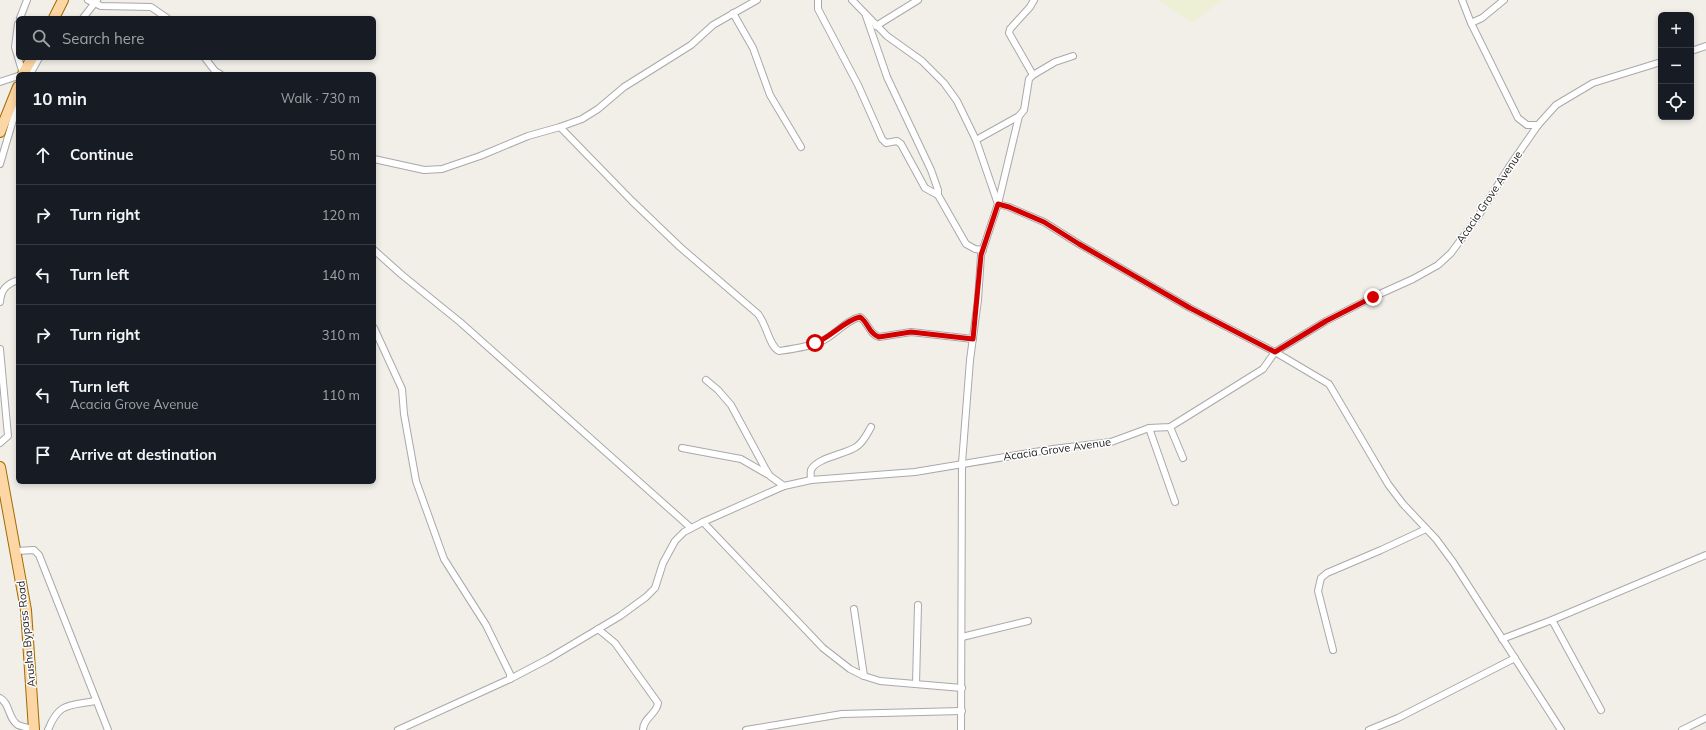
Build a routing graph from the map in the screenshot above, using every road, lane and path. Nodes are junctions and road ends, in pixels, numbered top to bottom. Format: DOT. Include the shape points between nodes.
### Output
graph roads {
  1 [pos="27,0"];
  2 [pos="63,0"];
  3 [pos="88,0"];
  4 [pos="757,0"];
  5 [pos="818,0"];
  6 [pos="852,0"];
  7 [pos="918,0"];
  8 [pos="1034,0"];
  9 [pos="1462,0"];
  10 [pos="1504,0"];
  11 [pos="95,2"];
  12 [pos="734,13"];
  13 [pos="866,15"];
  14 [pos="21,16"];
  15 [pos="55,16"];
  16 [pos="84,16"];
  17 [pos="164,16"];
  18 [pos="1471,23"];
  19 [pos="876,26"];
  20 [pos="16,39"];
  21 [pos="1706,46"];
  22 [pos="16,50"];
  23 [pos="1694,50"];
  24 [pos="1073,56"];
  25 [pos="19,60"];
  26 [pos="31,60"];
  27 [pos="37,60"];
  28 [pos="207,60"];
  29 [pos="1658,63"];
  30 [pos="22,72"];
  31 [pos="24,72"];
  32 [pos="31,72"];
  33 [pos="217,72"];
  34 [pos="1033,75"];
  35 [pos="16,77"];
  36 [pos="0,82"];
  37 [pos="16,92"];
  38 [pos="16,110"];
  39 [pos="1018,116"];
  40 [pos="1538,125"];
  41 [pos="560,128"];
  42 [pos="0,132"];
  43 [pos="976,140"];
  44 [pos="801,147"];
  45 [pos="376,159"];
  46 [pos="0,164"];
  47 [pos="938,195"];
  48 [pos="998,204"];
  49 [pos="983,250"];
  50 [pos="376,252"];
  51 [pos="16,281"];
  52 [pos="0,302"];
  53 [pos="376,332"];
  54 [pos="973,339"];
  55 [pos="0,349"];
  56 [pos="1275,352"];
  57 [pos="706,380"];
  58 [pos="871,427"];
  59 [pos="1170,427"];
  60 [pos="1149,428"];
  61 [pos="0,443"];
  62 [pos="682,448"];
  63 [pos="1183,458"];
  64 [pos="962,463"];
  65 [pos="0,467"];
  66 [pos="770,476"];
  67 [pos="811,480"];
  68 [pos="784,486"];
  69 [pos="1175,502"];
  70 [pos="703,522"];
  71 [pos="691,528"];
  72 [pos="1426,529"];
  73 [pos="16,551"];
  74 [pos="1706,555"];
  75 [pos="918,605"];
  76 [pos="854,609"];
  77 [pos="1552,620"];
  78 [pos="1028,621"];
  79 [pos="598,629"];
  80 [pos="962,637"];
  81 [pos="1502,638"];
  82 [pos="1333,650"];
  83 [pos="1515,658"];
  84 [pos="864,676"];
  85 [pos="510,680"];
  86 [pos="916,684"];
  87 [pos="962,688"];
  88 [pos="0,698"];
  89 [pos="95,700"];
  90 [pos="1601,710"];
  91 [pos="962,711"];
  92 [pos="1706,718"];
  93 [pos="34,730"];
  94 [pos="48,730"];
  95 [pos="108,730"];
  96 [pos="398,730"];
  97 [pos="643,730"];
  98 [pos="746,730"];
  99 [pos="961,730"];
  100 [pos="1369,730"];
  101 [pos="1561,730"];
  102 [pos="1682,730"];
  1 -- 14 [label="street"];
  2 -- 15 [label="main road"];
  3 -- 11 [label="street"];
  4 -- 12 [label="street"];
  5 -- 47 [label="street" via="818,9 858,85 882,139 886,143 899,142 925,188"];
  6 -- 13 [label="street"];
  7 -- 19 [label="street"];
  8 -- 34 [label="street" via="1009,33"];
  9 -- 18 [label="street"];
  10 -- 18 [label="street" via="1482,18"];
  11 -- 16 [label="street"];
  11 -- 17 [label="street" via="113,8 151,7"];
  12 -- 41 [label="street" via="713,25 691,45 624,87 593,113"];
  12 -- 44 [label="street" via="753,48 770,95"];
  13 -- 19 [label="street"];
  13 -- 47 [label="street" via="887,77 931,170"];
  18 -- 40 [label="street" via="1518,118 1527,125"];
  19 -- 43 [label="street" via="936,73 957,101"];
  20 -- 22 [label="street"];
  21 -- 23 [label="street"];
  24 -- 34 [label="street" via="1055,62"];
  25 -- 30 [label="street"];
  26 -- 31 [label="main road"];
  27 -- 32 [label="street"];
  28 -- 33 [label="street"];
  29 -- 40 [label="street, Acacia Grove Avenue" via="1582,88 1556,105"];
  34 -- 39 [label="street" via="1029,79 1024,110"];
  35 -- 36 [label="street"];
  37 -- 42 [label="main road"];
  38 -- 46 [label="street"];
  39 -- 43 [label="street"];
  39 -- 48 [label="street"];
  40 -- 56 [label="street, Acacia Grove Avenue" via="1479,215 1451,253 1438,265 1326,321"];
  41 -- 45 [label="street" via="528,136 442,169 424,170"];
  41 -- 54 [label="street" via="680,247 758,314 766,326 773,347 778,351 822,340 860,317 879,337 911,332"];
  43 -- 48 [label="street"];
  47 -- 49 [label="street" via="966,244"];
  48 -- 49 [label="street"];
  48 -- 56 [label="street" via="1044,222 1190,308"];
  49 -- 54 [label="street"];
  50 -- 71 [label="street" via="460,322"];
  51 -- 52 [label="street" via="4,287"];
  53 -- 85 [label="street" via="402,390 416,481 444,559 486,625 510,674"];
  54 -- 64 [label="street"];
  55 -- 61 [label="street" via="9,430 8,436"];
  56 -- 59 [label="street, Acacia Grove Avenue" via="1263,369"];
  56 -- 72 [label="street" via="1329,384 1388,484 1402,504"];
  57 -- 66 [label="street" via="731,405"];
  58 -- 67 [label="street" via="858,446 814,465"];
  59 -- 60 [label="street, Acacia Grove Avenue"];
  59 -- 63 [label="street"];
  60 -- 64 [label="street, Acacia Grove Avenue" via="1111,442"];
  60 -- 69 [label="street"];
  62 -- 66 [label="street" via="741,459"];
  64 -- 67 [label="street, Acacia Grove Avenue" via="915,472"];
  64 -- 80 [label="street"];
  65 -- 73 [label="main road, Arusha Bypass Road"];
  66 -- 68 [label="street"];
  67 -- 68 [label="street, Acacia Grove Avenue"];
  68 -- 70 [label="street, Acacia Grove Avenue"];
  70 -- 71 [label="street, Acacia Grove Avenue"];
  70 -- 84 [label="street" via="823,648 850,669"];
  71 -- 79 [label="street, Acacia Grove Avenue" via="675,541 652,592"];
  72 -- 81 [label="street" via="1453,562"];
  72 -- 82 [label="street" via="1321,578 1318,591"];
  73 -- 89 [label="street" via="34,550 39,555"];
  73 -- 93 [label="main road, Arusha Bypass Road" via="26,610"];
  74 -- 77 [label="street"];
  75 -- 86 [label="street"];
  76 -- 84 [label="street"];
  77 -- 81 [label="street"];
  77 -- 90 [label="street"];
  78 -- 80 [label="street"];
  79 -- 85 [label="street, Acacia Grove Avenue"];
  79 -- 97 [label="street" via="615,643 658,703 657,708 644,723"];
  80 -- 87 [label="street"];
  81 -- 83 [label="street"];
  83 -- 100 [label="street" via="1398,718"];
  83 -- 101 [label="street"];
  84 -- 86 [label="street" via="880,681"];
  85 -- 96 [label="street, Acacia Grove Avenue"];
  86 -- 87 [label="street"];
  87 -- 91 [label="street"];
  88 -- 93 [label="street" via="15,722"];
  89 -- 94 [label="street" via="62,708 53,718"];
  89 -- 95 [label="street"];
  91 -- 98 [label="street" via="842,714"];
  91 -- 99 [label="street"];
  92 -- 102 [label="street"];
}
